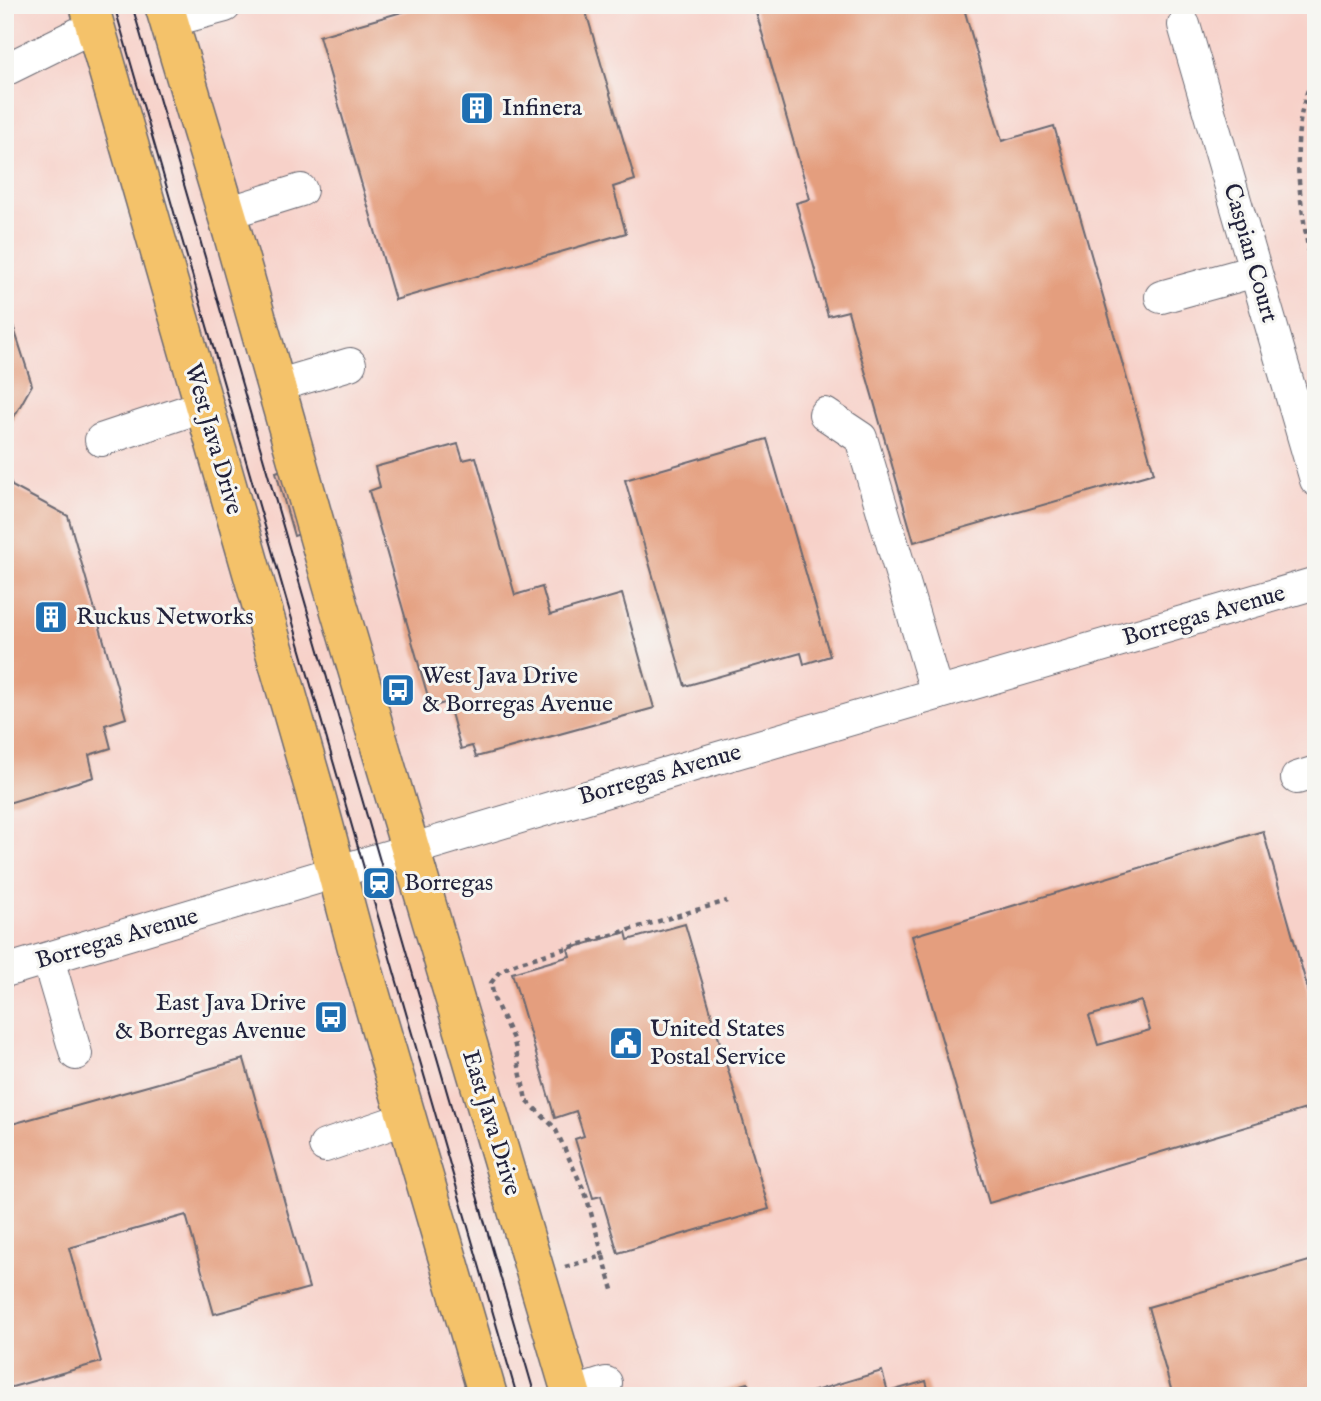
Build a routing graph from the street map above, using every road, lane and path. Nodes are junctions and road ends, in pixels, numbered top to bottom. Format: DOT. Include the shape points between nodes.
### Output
graph roads {
  1 [pos="225,6"];
  2 [pos="167,13"];
  3 [pos="92,15"];
  4 [pos="1184,25"];
  5 [pos="5,69"];
  6 [pos="1316,72"];
  7 [pos="301,190"];
  8 [pos="227,213"];
  9 [pos="1255,271"];
  10 [pos="1316,272"];
  11 [pos="1161,297"];
  12 [pos="351,364"];
  13 [pos="276,386"];
  14 [pos="203,406"];
  15 [pos="825,414"];
  16 [pos="101,440"];
  17 [pos="1316,480"];
  18 [pos="1316,583"];
  19 [pos="937,694"];
  20 [pos="410,849"];
  21 [pos="337,873"];
  22 [pos="727,901"];
  23 [pos="48,959"];
  24 [pos="5,971"];
  25 [pos="76,1054"];
  26 [pos="407,1118"];
  27 [pos="325,1146"];
  28 [pos="603,1256"];
  29 [pos="558,1269"];
  30 [pos="614,1293"];
  31 [pos="583,1391"];
  32 [pos="488,1396"];
  1 -- 2 [label="street"];
  2 -- 8 [label="main road"];
  3 -- 5 [label="street"];
  3 -- 14 [label="main road, West Java Drive"];
  4 -- 9 [label="street, Caspian Court"];
  6 -- 10 [label="path" via="1298,129 1298,183 1310,261"];
  7 -- 8 [label="street"];
  8 -- 13 [label="main road"];
  9 -- 11 [label="street"];
  9 -- 17 [label="street, Caspian Court"];
  12 -- 13 [label="street"];
  13 -- 20 [label="main road"];
  14 -- 16 [label="street"];
  14 -- 21 [label="main road, West Java Drive"];
  15 -- 19 [label="street" via="861,438"];
  18 -- 19 [label="street, Borregas Avenue"];
  19 -- 20 [label="street, Borregas Avenue"];
  20 -- 21 [label="street, Borregas Avenue"];
  20 -- 31 [label="main road, East Java Drive"];
  21 -- 23 [label="street, Borregas Avenue"];
  21 -- 26 [label="main road"];
  22 -- 28 [label="path" via="517,963 500,971 491,983 514,1041 526,1100 555,1128 586,1195"];
  23 -- 24 [label="street, Borregas Avenue"];
  23 -- 25 [label="street"];
  26 -- 27 [label="street"];
  26 -- 32 [label="main road"];
  28 -- 29 [label="path"];
  28 -- 30 [label="path"];
}
